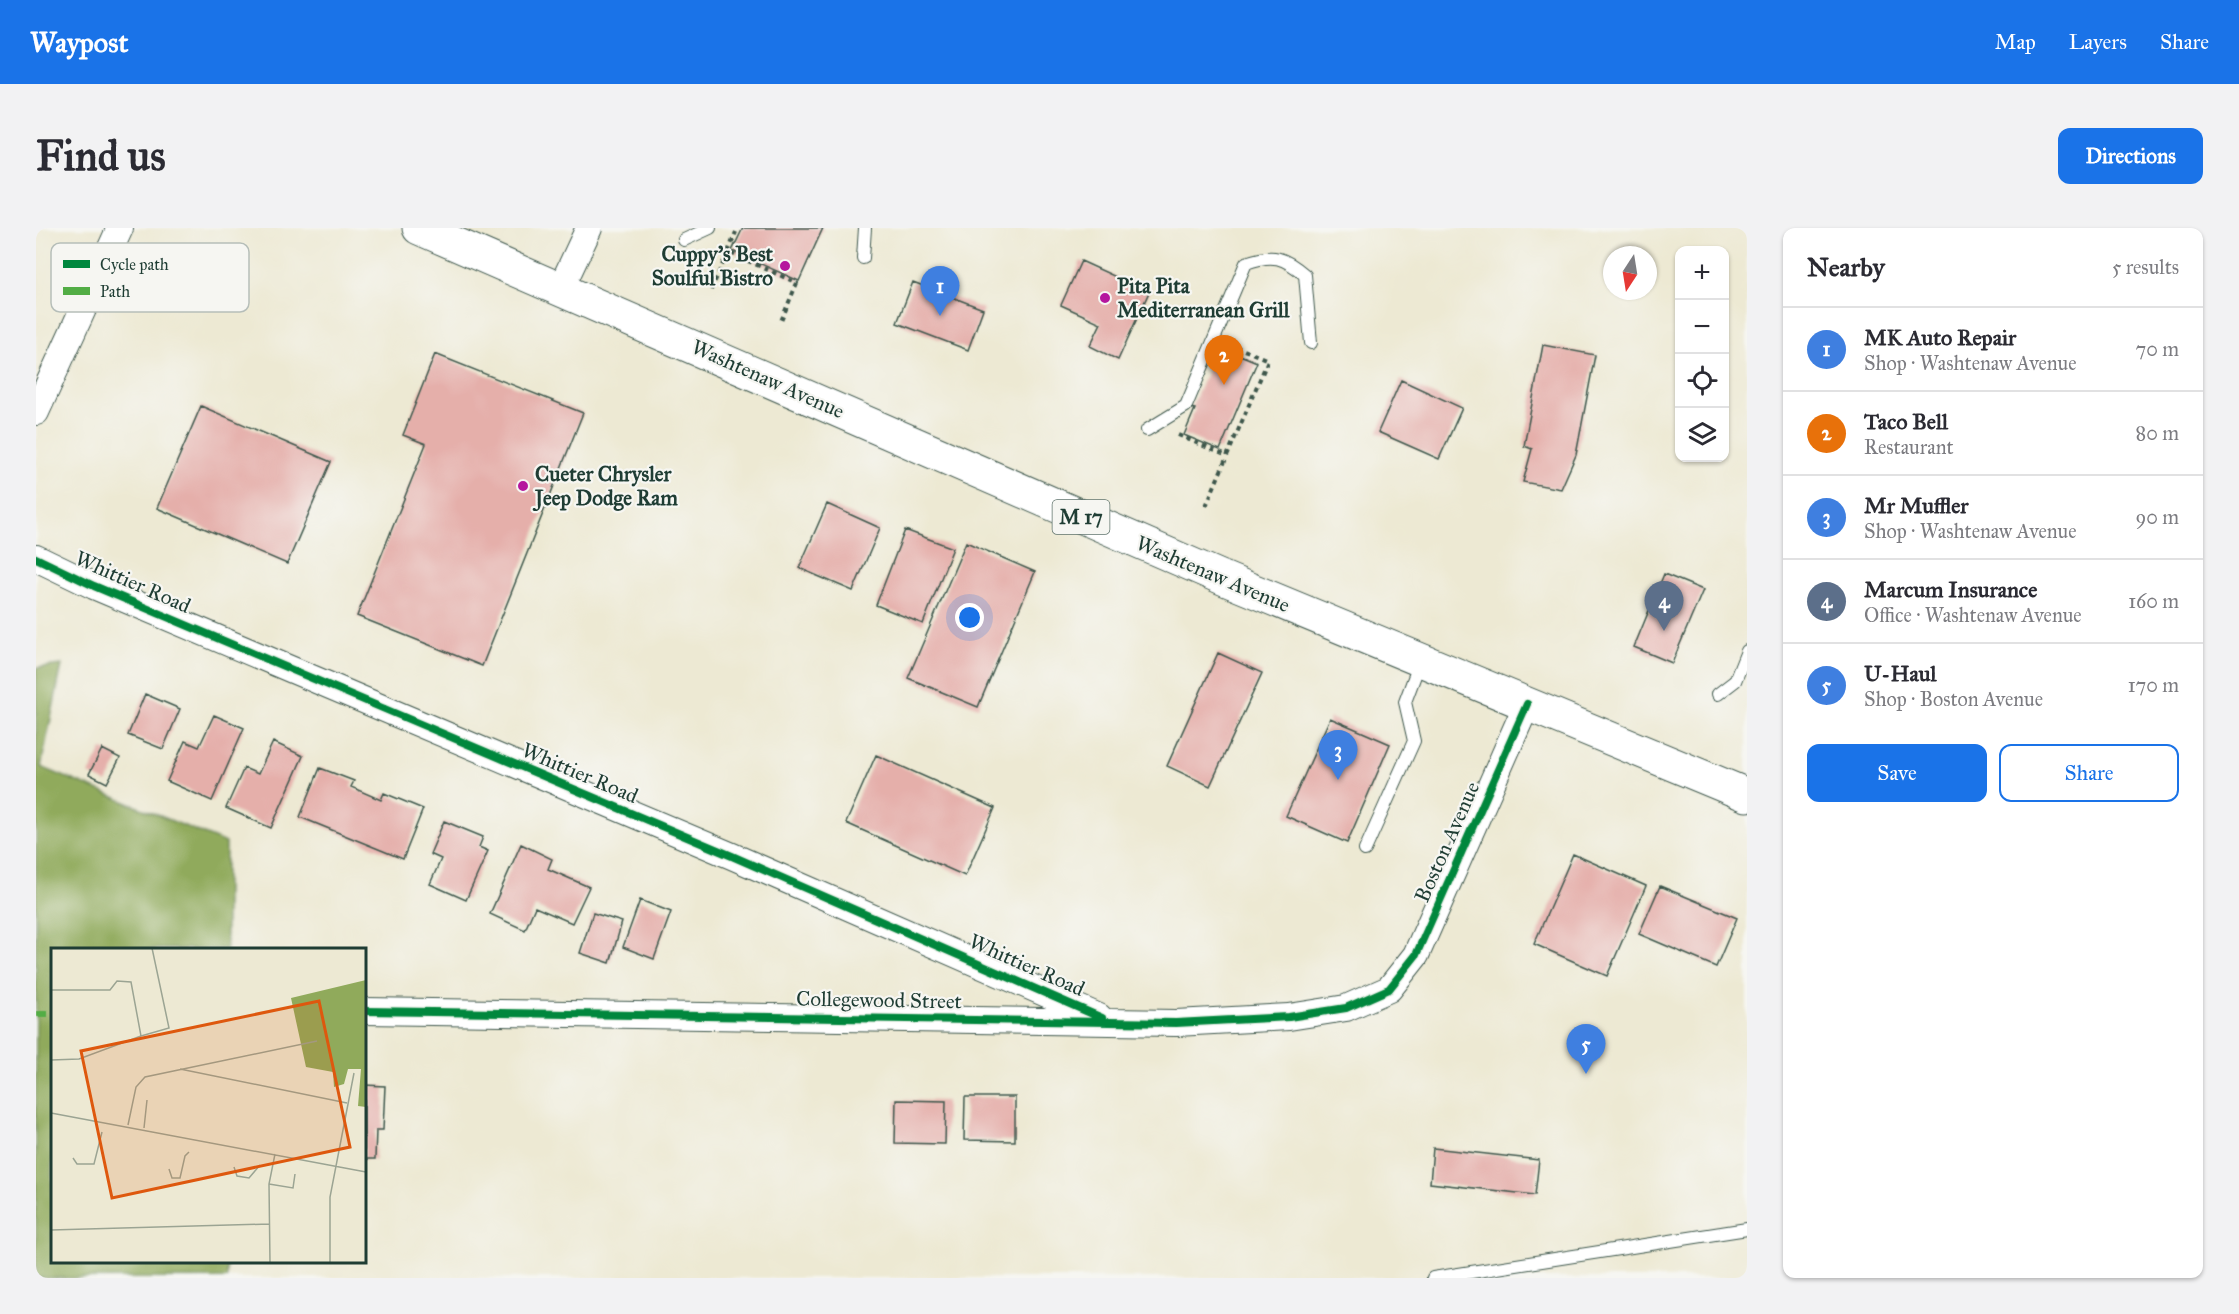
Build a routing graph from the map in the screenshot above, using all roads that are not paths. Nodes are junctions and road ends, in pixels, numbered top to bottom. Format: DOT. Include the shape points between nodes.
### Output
graph roads {
  1 [pos="120,228"];
  2 [pos="419,228"];
  3 [pos="589,228"];
  4 [pos="710,228"];
  5 [pos="865,228"];
  6 [pos="684,240"];
  7 [pos="113,243"];
  8 [pos="863,258"];
  9 [pos="561,288"];
  10 [pos="82,312"];
  11 [pos="1311,343"];
  12 [pos="36,412"];
  13 [pos="1148,430"];
  14 [pos="36,558"];
  15 [pos="1747,651"];
  16 [pos="1420,662"];
  17 [pos="1718,694"];
  18 [pos="1527,704"];
  19 [pos="1747,795"];
  20 [pos="1365,850"];
  21 [pos="1389,989"];
  22 [pos="366,1011"];
  23 [pos="1110,1022"];
  24 [pos="1747,1229"];
  25 [pos="1433,1278"];
  1 -- 7 [label="street"];
  2 -- 9 [label="main road, Washtenaw Avenue / M 17"];
  3 -- 9 [label="street"];
  4 -- 6 [label="lane"];
  5 -- 8 [label="lane"];
  9 -- 16 [label="main road, Washtenaw Avenue / M 17"];
  10 -- 12 [label="street"];
  11 -- 13 [label="lane" via="1305,275 1288,261 1265,256 1246,263 1186,406"];
  14 -- 23 [label="street, Whittier Road"];
  15 -- 17 [label="lane" via="1734,681"];
  16 -- 18 [label="main road, Washtenaw Avenue / M 17"];
  16 -- 20 [label="lane" via="1406,702 1414,741"];
  18 -- 19 [label="main road, Washtenaw Avenue / M 17"];
  18 -- 21 [label="street, Boston Avenue" via="1416,955"];
  21 -- 23 [label="street, Collegewood Street" via="1346,1008 1289,1017"];
  22 -- 23 [label="street, Collegewood Street"];
  24 -- 25 [label="lane"];
}
